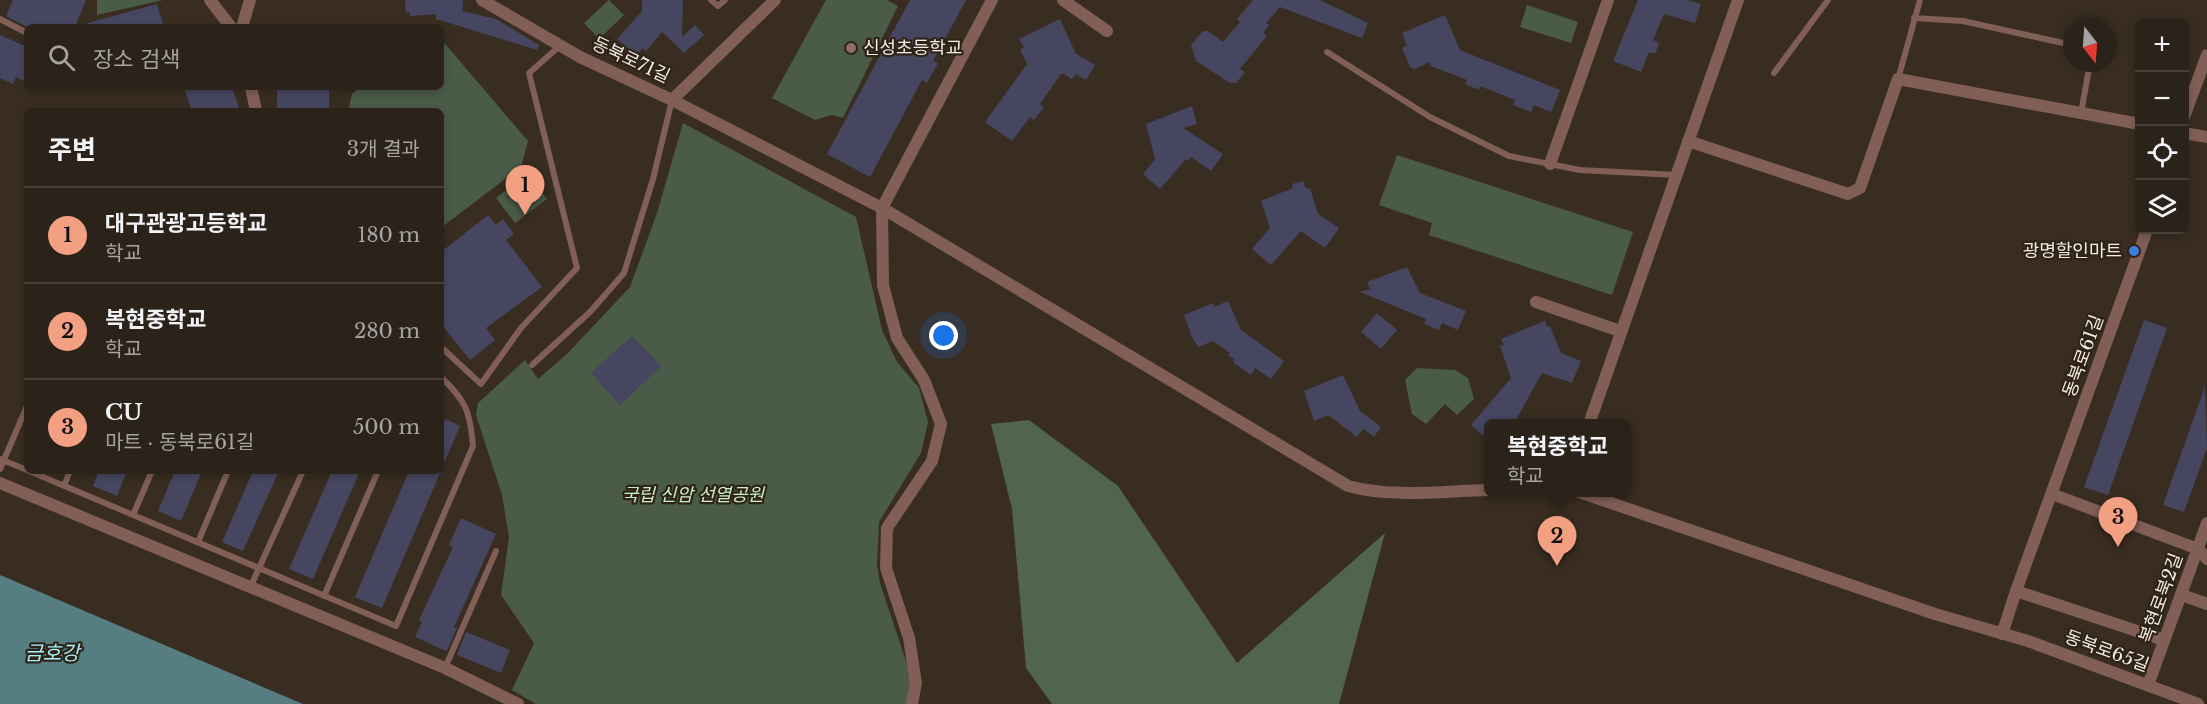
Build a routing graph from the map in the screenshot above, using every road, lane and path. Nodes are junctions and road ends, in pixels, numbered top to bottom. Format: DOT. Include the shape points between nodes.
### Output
graph roads {
  1 [pos="210,0"];
  2 [pos="250,0"];
  3 [pos="482,0"];
  4 [pos="711,0"];
  5 [pos="725,0"];
  6 [pos="775,0"];
  7 [pos="992,0"];
  8 [pos="1063,0"];
  9 [pos="1608,0"];
  10 [pos="1738,0"];
  11 [pos="1828,0"];
  12 [pos="1920,0"];
  13 [pos="1914,18"];
  14 [pos="0,19"];
  15 [pos="229,24"];
  16 [pos="243,24"];
  17 [pos="24,31"];
  18 [pos="1107,31"];
  19 [pos="2063,43"];
  20 [pos="561,45"];
  21 [pos="1327,52"];
  22 [pos="2207,55"];
  23 [pos="2088,72"];
  24 [pos="1774,73"];
  25 [pos="1898,79"];
  26 [pos="252,90"];
  27 [pos="672,100"];
  28 [pos="2189,104"];
  29 [pos="255,108"];
  30 [pos="2081,114"];
  31 [pos="2135,123"];
  32 [pos="2189,134"];
  33 [pos="2207,137"];
  34 [pos="1688,141"];
  35 [pos="1550,164"];
  36 [pos="1677,175"];
  37 [pos="882,208"];
  38 [pos="2146,234"];
  39 [pos="1536,302"];
  40 [pos="1620,331"];
  41 [pos="444,350"];
  42 [pos="532,365"];
  43 [pos="444,380"];
  44 [pos="24,412"];
  45 [pos="1590,419"];
  46 [pos="2,460"];
  47 [pos="0,468"];
  48 [pos="24,469"];
  49 [pos="35,474"];
  50 [pos="69,474"];
  51 [pos="151,474"];
  52 [pos="227,474"];
  53 [pos="302,474"];
  54 [pos="377,474"];
  55 [pos="0,483"];
  56 [pos="64,486"];
  57 [pos="1484,490"];
  58 [pos="2052,494"];
  59 [pos="1594,497"];
  60 [pos="133,515"];
  61 [pos="2207,523"];
  62 [pos="198,542"];
  63 [pos="2198,549"];
  64 [pos="496,551"];
  65 [pos="2207,559"];
  66 [pos="261,568"];
  67 [pos="250,589"];
  68 [pos="2016,591"];
  69 [pos="324,596"];
  70 [pos="2182,596"];
  71 [pos="2207,604"];
  72 [pos="2002,634"];
  73 [pos="2164,640"];
  74 [pos="445,668"];
  75 [pos="2148,685"];
  76 [pos="518,704"];
  77 [pos="912,704"];
  78 [pos="2198,704"];
  1 -- 15 [label="street"];
  2 -- 16 [label="street"];
  3 -- 20 [label="street, 동북로71길"];
  4 -- 5 [label="lane" via="718,6"];
  6 -- 27 [label="street, 동북로71길"];
  7 -- 37 [label="street"];
  8 -- 18 [label="street"];
  9 -- 35 [label="street"];
  10 -- 34 [label="street"];
  11 -- 24 [label="lane"];
  12 -- 13 [label="lane"];
  13 -- 19 [label="lane" via="1963,21"];
  13 -- 25 [label="lane"];
  14 -- 17 [label="lane"];
  20 -- 27 [label="street, 동북로71길"];
  20 -- 41 [label="lane" via="528,73 577,268 521,328 481,384"];
  21 -- 35 [label="lane" via="1430,117 1509,156"];
  22 -- 28 [label="street"];
  23 -- 30 [label="lane"];
  25 -- 30 [label="street"];
  25 -- 34 [label="street" via="1860,188 1854,193 1844,194"];
  26 -- 29 [label="street"];
  27 -- 37 [label="street"];
  27 -- 42 [label="lane" via="624,273 591,311"];
  30 -- 31 [label="street"];
  32 -- 33 [label="street"];
  34 -- 36 [label="street"];
  35 -- 36 [label="lane" via="1580,170"];
  36 -- 40 [label="street"];
  37 -- 57 [label="street" via="1348,486 1386,492"];
  37 -- 77 [label="street" via="883,285 897,338 924,380 941,424 932,460 887,528 886,568 909,638 916,683"];
  38 -- 58 [label="street, 동북로61길"];
  39 -- 40 [label="street"];
  40 -- 45 [label="street"];
  43 -- 69 [label="lane" via="462,397 471,422 473,446 396,626"];
  44 -- 46 [label="lane"];
  46 -- 47 [label="lane"];
  46 -- 48 [label="lane"];
  49 -- 56 [label="lane"];
  50 -- 56 [label="lane"];
  51 -- 60 [label="lane"];
  52 -- 62 [label="lane"];
  53 -- 66 [label="lane"];
  54 -- 69 [label="lane"];
  55 -- 67 [label="street"];
  56 -- 60 [label="lane"];
  58 -- 63 [label="street"];
  58 -- 68 [label="street, 동북로61길"];
  59 -- 72 [label="street, 동북로65길"];
  60 -- 62 [label="lane"];
  61 -- 63 [label="street, 복현로북2길"];
  62 -- 66 [label="lane"];
  63 -- 65 [label="street"];
  63 -- 70 [label="street, 복현로북2길"];
  64 -- 74 [label="lane"];
  66 -- 67 [label="lane"];
  66 -- 69 [label="lane"];
  67 -- 74 [label="street"];
  68 -- 72 [label="street, 동북로61길"];
  68 -- 73 [label="street"];
  70 -- 71 [label="street"];
  70 -- 73 [label="street, 복현로북2길"];
  72 -- 75 [label="street, 동북로65길"];
  73 -- 75 [label="street, 복현로북2길"];
  74 -- 76 [label="street"];
  75 -- 78 [label="street, 동북로65길"];
}
